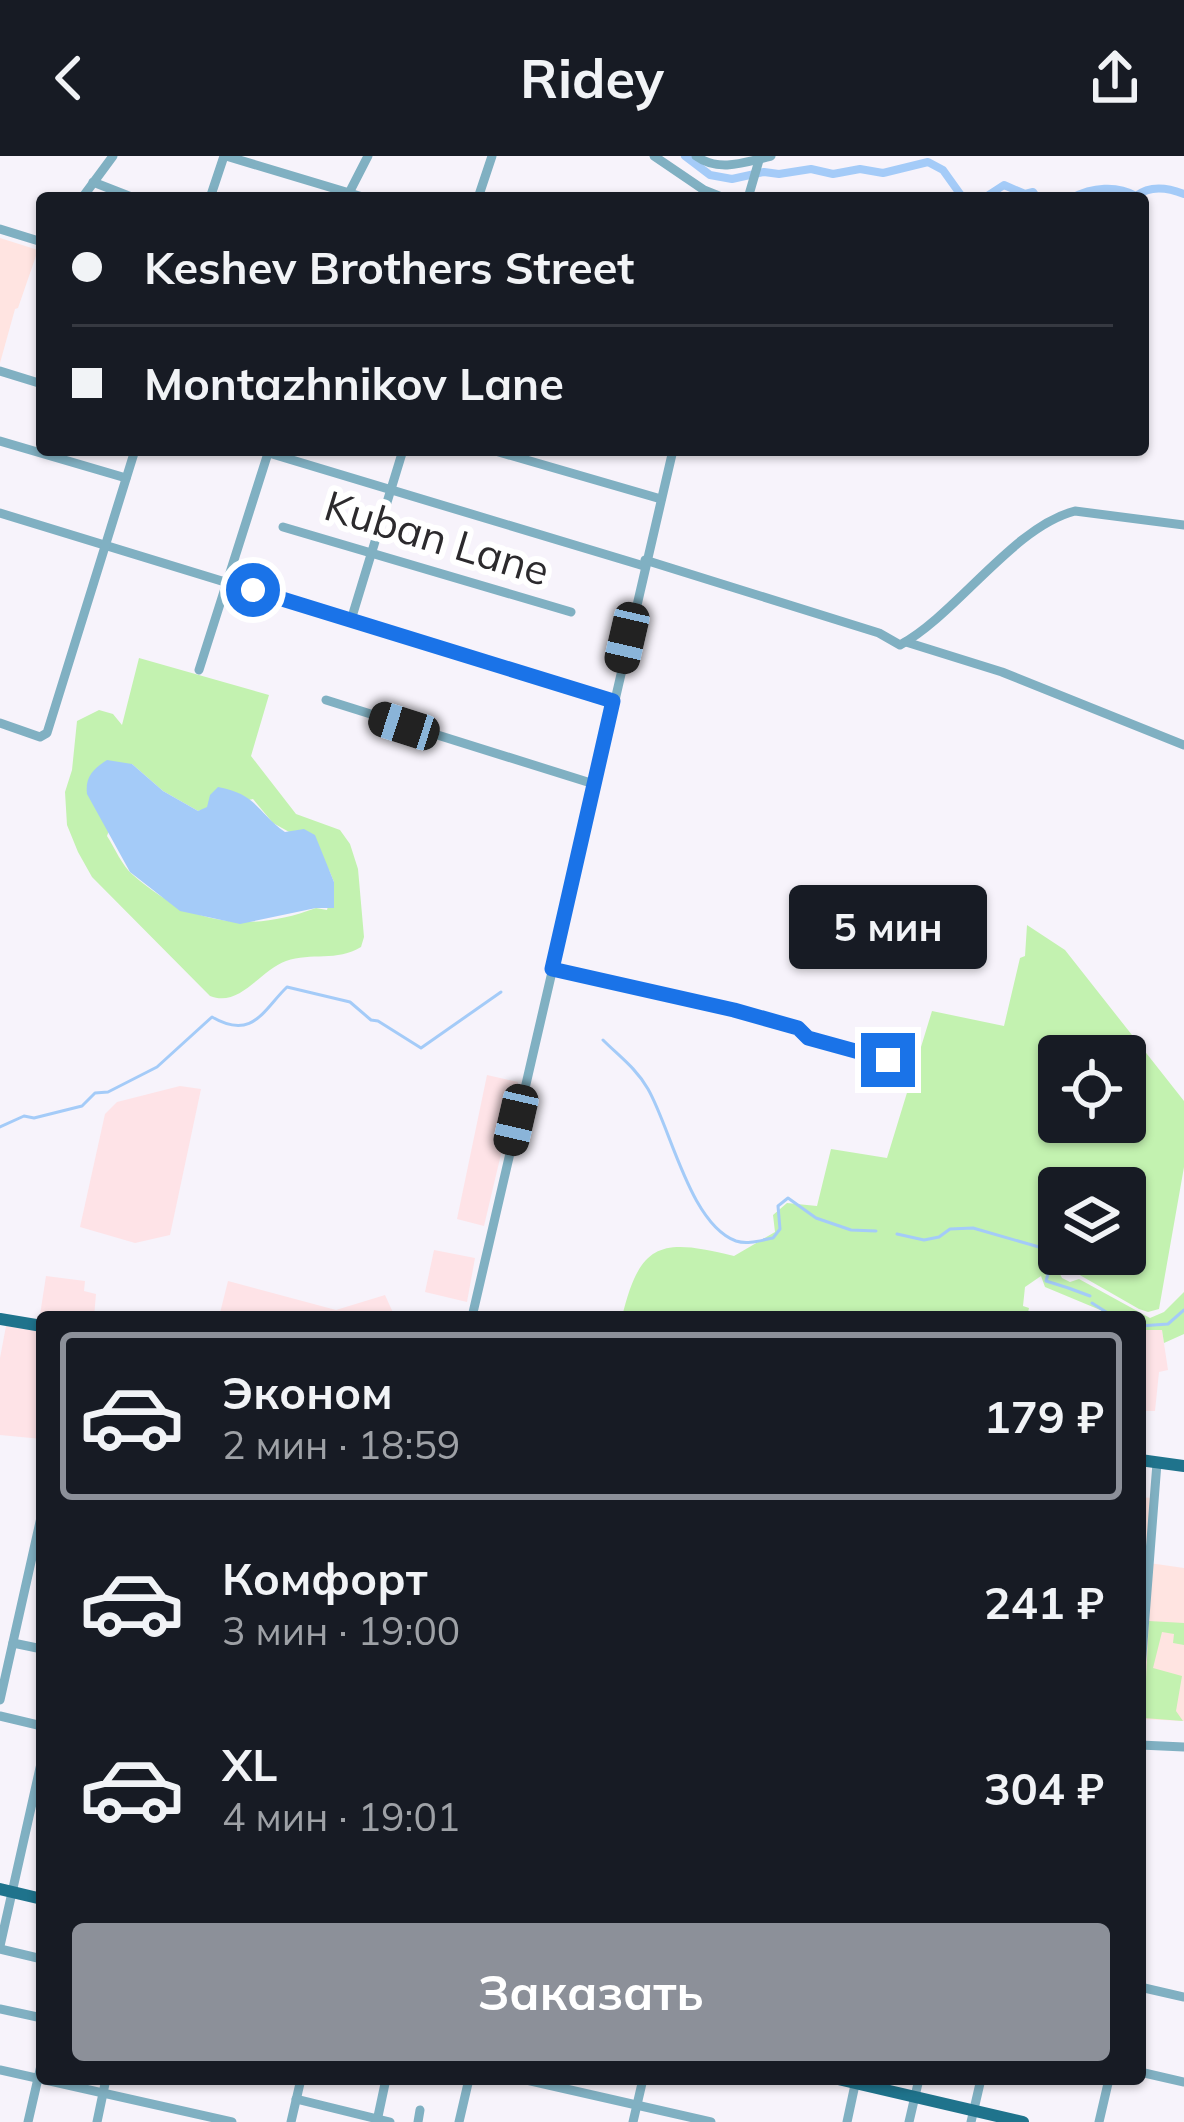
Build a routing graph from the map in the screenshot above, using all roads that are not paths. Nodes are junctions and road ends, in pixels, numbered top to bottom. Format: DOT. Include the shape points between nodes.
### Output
graph roads {
  1 [pos="113,156"];
  2 [pos="225,156"];
  3 [pos="368,156"];
  4 [pos="492,156"];
  5 [pos="654,156"];
  6 [pos="696,156"];
  7 [pos="761,156"];
  8 [pos="771,156"];
  9 [pos="93,182"];
  10 [pos="86,192"];
  11 [pos="119,192"];
  12 [pos="212,192"];
  13 [pos="341,192"];
  14 [pos="348,192"];
  15 [pos="480,192"];
  16 [pos="709,192"];
  17 [pos="750,192"];
  18 [pos="0,229"];
  19 [pos="36,240"];
  20 [pos="0,371"];
  21 [pos="36,382"];
  22 [pos="0,441"];
  23 [pos="36,452"];
  24 [pos="51,456"];
  25 [pos="133,456"];
  26 [pos="264,456"];
  27 [pos="281,456"];
  28 [pos="401,456"];
  29 [pos="513,456"];
  30 [pos="672,456"];
  31 [pos="126,478"];
  32 [pos="391,490"];
  33 [pos="661,499"];
  34 [pos="0,513"];
  35 [pos="283,526"];
  36 [pos="1184,526"];
  37 [pos="107,546"];
  38 [pos="371,553"];
  39 [pos="645,563"];
  40 [pos="228,583"];
  41 [pos="571,612"];
  42 [pos="351,620"];
  43 [pos="906,642"];
  44 [pos="200,670"];
  45 [pos="326,700"];
  46 [pos="613,701"];
  47 [pos="0,723"];
  48 [pos="1184,745"];
  49 [pos="594,784"];
  50 [pos="552,969"];
  51 [pos="888,1060"];
  52 [pos="473,1311"];
  53 [pos="0,1319"];
  54 [pos="36,1325"];
  55 [pos="1146,1461"];
  56 [pos="1157,1463"];
  57 [pos="1184,1469"];
  58 [pos="36,1540"];
  59 [pos="1146,1604"];
  60 [pos="13,1643"];
  61 [pos="36,1648"];
  62 [pos="4,1663"];
  63 [pos="0,1700"];
  64 [pos="0,1716"];
  65 [pos="36,1725"];
  66 [pos="1146,1745"];
  67 [pos="1184,1747"];
  68 [pos="36,1798"];
  69 [pos="26,1837"];
  70 [pos="36,1840"];
  71 [pos="6,1890"];
  72 [pos="36,1898"];
  73 [pos="0,1948"];
  74 [pos="36,1957"];
  75 [pos="1146,1988"];
  76 [pos="1184,1997"];
  77 [pos="0,2009"];
  78 [pos="36,2017"];
  79 [pos="0,2070"];
  80 [pos="1146,2073"];
  81 [pos="36,2078"];
  82 [pos="1184,2082"];
  83 [pos="36,2085"];
  84 [pos="68,2085"];
  85 [pos="105,2085"];
  86 [pos="300,2085"];
  87 [pos="385,2085"];
  88 [pos="468,2085"];
  89 [pos="549,2085"];
  90 [pos="642,2085"];
  91 [pos="855,2085"];
  92 [pos="871,2085"];
  93 [pos="918,2085"];
  94 [pos="980,2085"];
  95 [pos="1108,2085"];
  96 [pos="103,2093"];
  97 [pos="915,2097"];
  98 [pos="296,2099"];
  99 [pos="637,2105"];
  100 [pos="972,2116"];
  101 [pos="377,2120"];
  102 [pos="28,2122"];
  103 [pos="97,2122"];
  104 [pos="232,2122"];
  105 [pos="291,2122"];
  106 [pos="390,2122"];
  107 [pos="459,2122"];
  108 [pos="632,2122"];
  109 [pos="709,2122"];
  110 [pos="847,2122"];
  111 [pos="909,2122"];
  112 [pos="1023,2122"];
  113 [pos="1099,2122"];
  1 -- 9 [label="street"];
  2 -- 12 [label="street"];
  2 -- 13 [label="street"];
  3 -- 14 [label="street"];
  4 -- 15 [label="street"];
  5 -- 16 [label="street"];
  6 -- 8 [label="street" via="721,166"];
  7 -- 17 [label="street"];
  9 -- 10 [label="street"];
  9 -- 11 [label="street"];
  18 -- 19 [label="street"];
  20 -- 21 [label="street"];
  22 -- 23 [label="street"];
  24 -- 31 [label="street"];
  25 -- 31 [label="street"];
  26 -- 40 [label="street"];
  27 -- 32 [label="street"];
  28 -- 32 [label="street"];
  29 -- 33 [label="street"];
  30 -- 33 [label="street"];
  31 -- 37 [label="street"];
  32 -- 38 [label="street"];
  32 -- 39 [label="street"];
  33 -- 39 [label="street"];
  34 -- 37 [label="street"];
  35 -- 38 [label="street, Kuban Lane"];
  36 -- 43 [label="street" via="1064,514"];
  37 -- 40 [label="street"];
  37 -- 47 [label="street" via="44,736"];
  38 -- 41 [label="street, Kuban Lane"];
  38 -- 42 [label="street"];
  39 -- 43 [label="street"];
  39 -- 46 [label="street"];
  40 -- 42 [label="street"];
  40 -- 44 [label="street"];
  42 -- 46 [label="street"];
  43 -- 48 [label="street"];
  45 -- 49 [label="street"];
  46 -- 49 [label="street"];
  49 -- 50 [label="street"];
  50 -- 51 [label="street" via="734,1010"];
  50 -- 52 [label="street"];
  53 -- 54 [label="main road"];
  55 -- 56 [label="main road"];
  56 -- 57 [label="main road"];
  56 -- 59 [label="street"];
  58 -- 60 [label="street"];
  60 -- 61 [label="street"];
  60 -- 62 [label="street"];
  62 -- 63 [label="street"];
  64 -- 65 [label="street"];
  66 -- 67 [label="street"];
  68 -- 69 [label="street"];
  69 -- 70 [label="street"];
  69 -- 71 [label="street"];
  71 -- 72 [label="main road"];
  71 -- 73 [label="street"];
  73 -- 74 [label="street"];
  75 -- 76 [label="street"];
  77 -- 78 [label="street"];
  79 -- 81 [label="street"];
  80 -- 82 [label="street"];
  83 -- 102 [label="street"];
  84 -- 96 [label="street"];
  85 -- 96 [label="street"];
  86 -- 98 [label="street"];
  87 -- 101 [label="street"];
  88 -- 107 [label="street"];
  89 -- 99 [label="street"];
  90 -- 99 [label="street"];
  91 -- 110 [label="street"];
  92 -- 97 [label="main road"];
  93 -- 97 [label="street"];
  94 -- 100 [label="street"];
  95 -- 113 [label="street"];
  96 -- 103 [label="street"];
  96 -- 104 [label="street"];
  97 -- 100 [label="main road"];
  97 -- 111 [label="street"];
  98 -- 101 [label="street"];
  98 -- 105 [label="street"];
  99 -- 108 [label="street"];
  99 -- 109 [label="street"];
  100 -- 112 [label="main road"];
  101 -- 106 [label="street"];
}
